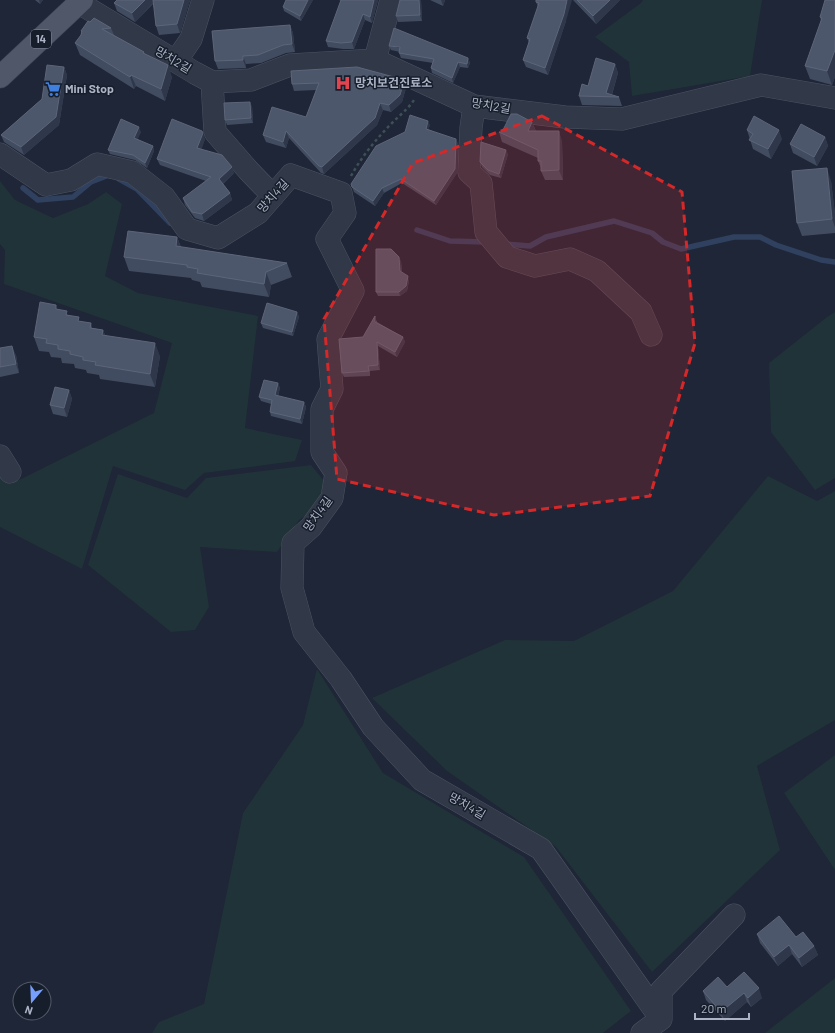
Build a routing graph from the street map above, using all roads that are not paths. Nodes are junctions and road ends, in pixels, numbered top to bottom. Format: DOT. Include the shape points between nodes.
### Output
graph roads {
  1 [pos="203,0"];
  2 [pos="391,0"];
  3 [pos="80,2"];
  4 [pos="375,60"];
  5 [pos="176,62"];
  6 [pos="0,77"];
  7 [pos="212,82"];
  8 [pos="835,98"];
  9 [pos="474,106"];
  10 [pos="0,154"];
  11 [pos="273,196"];
  12 [pos="650,335"];
  13 [pos="734,915"];
  14 [pos="661,1019"];
  15 [pos="642,1033"];
  1 -- 5 [label="street" via="191,39"];
  2 -- 4 [label="street"];
  3 -- 5 [label="street, 망치2길"];
  3 -- 6 [label="main road, 14"];
  4 -- 7 [label="street, 망치2길" via="290,65 251,80"];
  4 -- 9 [label="street, 망치2길"];
  5 -- 7 [label="street, 망치2길"];
  7 -- 11 [label="street" via="215,132"];
  8 -- 9 [label="street, 망치2길" via="761,85 622,119 564,116"];
  9 -- 12 [label="street" via="469,172 481,183 486,232 507,258 535,266 570,259 597,271 641,312"];
  10 -- 11 [label="street, 망치4길" via="46,185 71,180 97,164 132,172 164,197 187,229 218,238 258,213"];
  11 -- 14 [label="street, 망치4길" via="291,175 341,192 345,213 327,239 353,291 328,339 332,389 322,409 322,452 336,473 332,498 311,527 293,543 292,588 304,632 341,679 373,727 422,780 542,849"];
  13 -- 14 [label="street" via="661,991"];
  14 -- 15 [label="street"];
}
